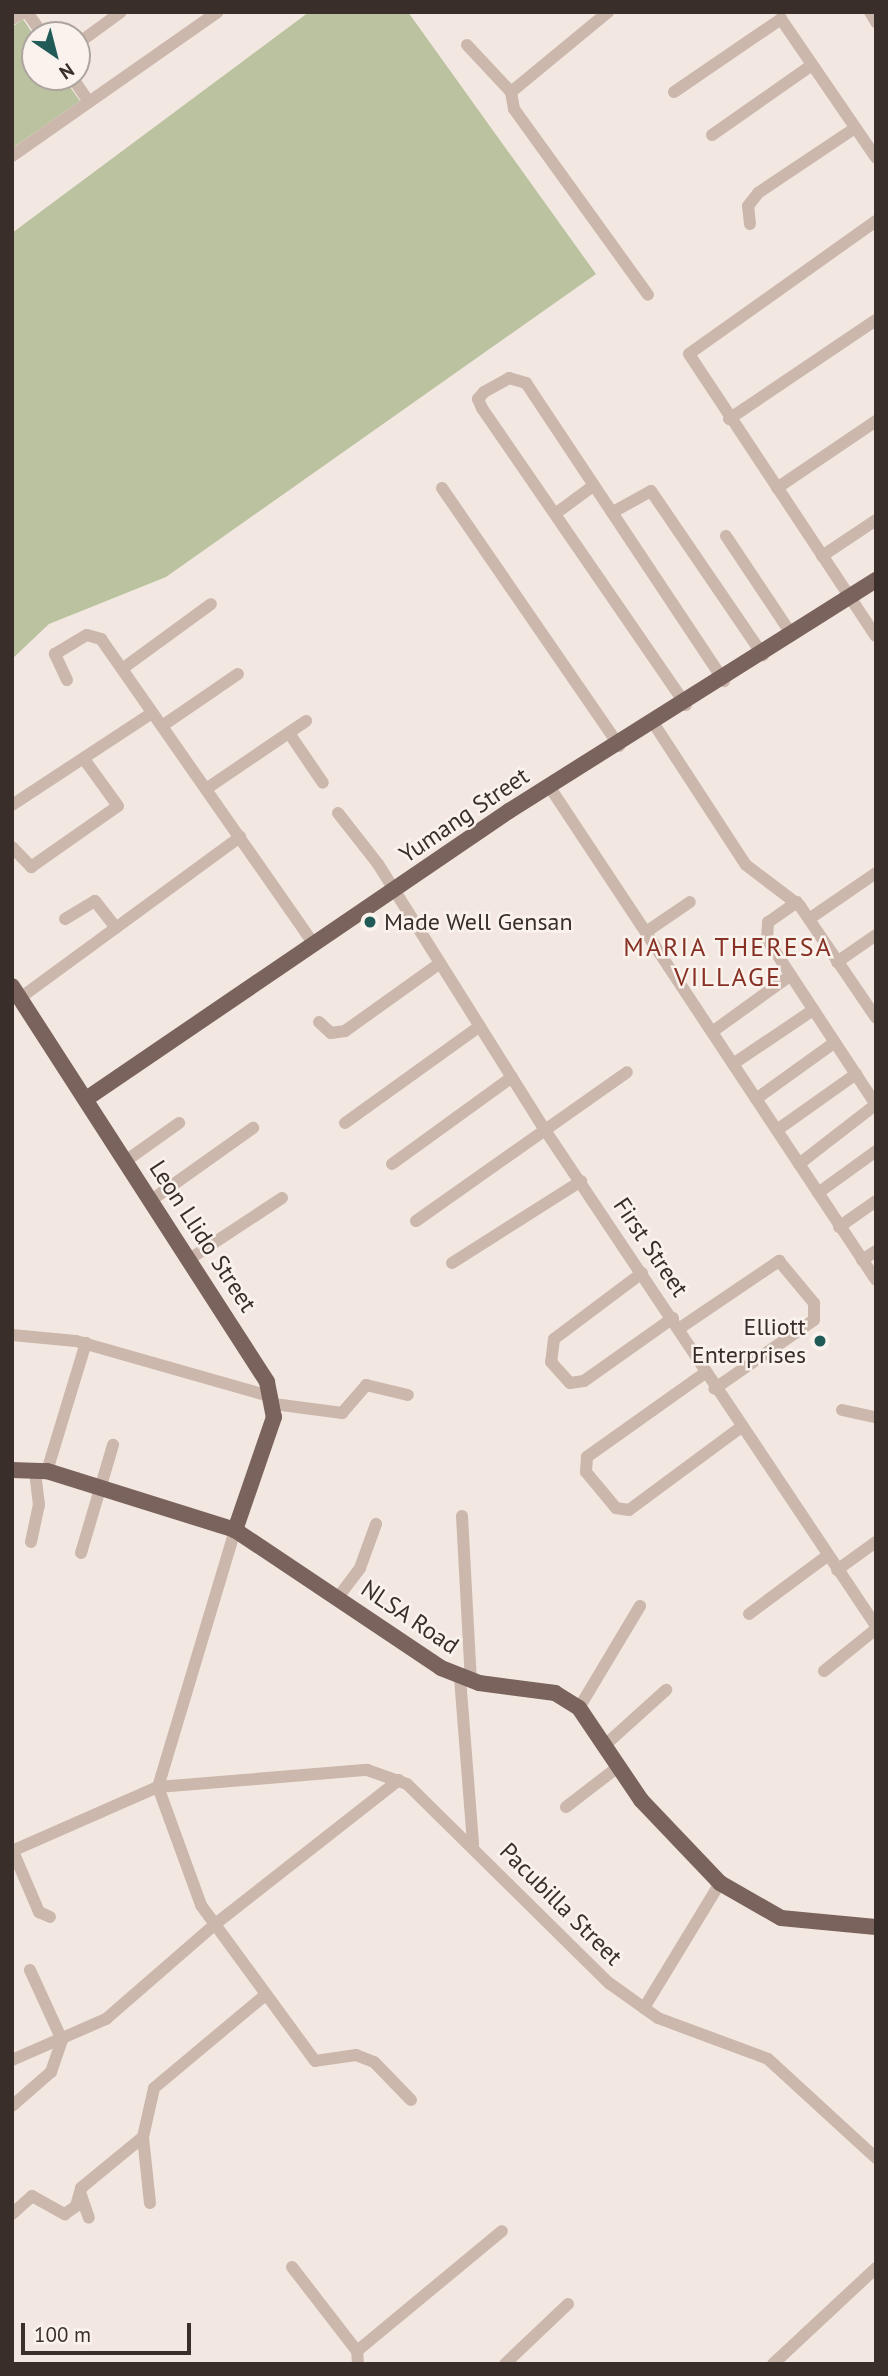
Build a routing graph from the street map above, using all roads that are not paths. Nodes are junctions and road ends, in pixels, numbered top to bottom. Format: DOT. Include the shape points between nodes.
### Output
graph roads {
  1 [pos="25,12"];
  2 [pos="121,12"];
  3 [pos="218,12"];
  4 [pos="608,12"];
  5 [pos="870,12"];
  6 [pos="779,16"];
  7 [pos="12,19"];
  8 [pos="876,22"];
  9 [pos="91,34"];
  10 [pos="467,45"];
  11 [pos="812,65"];
  12 [pos="82,91"];
  13 [pos="511,92"];
  14 [pos="674,92"];
  15 [pos="89,102"];
  16 [pos="852,130"];
  17 [pos="712,135"];
  18 [pos="14,152"];
  19 [pos="876,158"];
  20 [pos="876,221"];
  21 [pos="750,224"];
  22 [pos="648,295"];
  23 [pos="876,320"];
  24 [pos="729,419"];
  25 [pos="876,421"];
  26 [pos="593,486"];
  27 [pos="442,488"];
  28 [pos="777,488"];
  29 [pos="613,512"];
  30 [pos="555,514"];
  31 [pos="876,520"];
  32 [pos="726,536"];
  33 [pos="822,556"];
  34 [pos="876,580"];
  35 [pos="849,597"];
  36 [pos="211,604"];
  37 [pos="792,635"];
  38 [pos="876,636"];
  39 [pos="763,655"];
  40 [pos="122,669"];
  41 [pos="238,674"];
  42 [pos="67,680"];
  43 [pos="724,681"];
  44 [pos="686,705"];
  45 [pos="152,713"];
  46 [pos="306,721"];
  47 [pos="654,724"];
  48 [pos="162,726"];
  49 [pos="289,733"];
  50 [pos="619,746"];
  51 [pos="84,759"];
  52 [pos="323,783"];
  53 [pos="549,786"];
  54 [pos="206,789"];
  55 [pos="12,805"];
  56 [pos="338,813"];
  57 [pos="240,837"];
  58 [pos="12,847"];
  59 [pos="876,873"];
  60 [pos="393,889"];
  61 [pos="690,902"];
  62 [pos="797,902"];
  63 [pos="65,919"];
  64 [pos="809,919"];
  65 [pos="116,928"];
  66 [pos="646,932"];
  67 [pos="876,935"];
  68 [pos="314,944"];
  69 [pos="837,962"];
  70 [pos="439,964"];
  71 [pos="791,975"];
  72 [pos="17,998"];
  73 [pos="871,1001"];
  74 [pos="813,1010"];
  75 [pos="876,1018"];
  76 [pos="319,1022"];
  77 [pos="480,1026"];
  78 [pos="712,1032"];
  79 [pos="835,1042"];
  80 [pos="733,1064"];
  81 [pos="626,1072"];
  82 [pos="856,1074"];
  83 [pos="512,1077"];
  84 [pos="86,1099"];
  85 [pos="756,1099"];
  86 [pos="876,1105"];
  87 [pos="179,1123"];
  88 [pos="345,1123"];
  89 [pos="253,1128"];
  90 [pos="545,1130"];
  91 [pos="776,1130"];
  92 [pos="876,1151"];
  93 [pos="127,1160"];
  94 [pos="392,1164"];
  95 [pos="799,1164"];
  96 [pos="581,1181"];
  97 [pos="818,1193"];
  98 [pos="282,1198"];
  99 [pos="153,1199"];
  100 [pos="876,1201"];
  101 [pos="416,1221"];
  102 [pos="839,1227"];
  103 [pos="876,1251"];
  104 [pos="191,1258"];
  105 [pos="862,1260"];
  106 [pos="453,1264"];
  107 [pos="642,1273"];
  108 [pos="876,1280"];
  109 [pos="677,1323"];
  110 [pos="12,1335"];
  111 [pos="86,1343"];
  112 [pos="705,1373"];
  113 [pos="714,1388"];
  114 [pos="408,1395"];
  115 [pos="273,1401"];
  116 [pos="842,1410"];
  117 [pos="876,1416"];
  118 [pos="741,1427"];
  119 [pos="113,1445"];
  120 [pos="12,1470"];
  121 [pos="41,1471"];
  122 [pos="99,1488"];
  123 [pos="462,1516"];
  124 [pos="376,1524"];
  125 [pos="235,1530"];
  126 [pos="31,1542"];
  127 [pos="876,1542"];
  128 [pos="81,1553"];
  129 [pos="827,1556"];
  130 [pos="837,1570"];
  131 [pos="339,1596"];
  132 [pos="640,1606"];
  133 [pos="749,1614"];
  134 [pos="876,1628"];
  135 [pos="824,1671"];
  136 [pos="466,1679"];
  137 [pos="666,1690"];
  138 [pos="579,1708"];
  139 [pos="604,1746"];
  140 [pos="618,1767"];
  141 [pos="399,1780"];
  142 [pos="158,1787"];
  143 [pos="566,1807"];
  144 [pos="472,1844"];
  145 [pos="13,1850"];
  146 [pos="720,1883"];
  147 [pos="50,1917"];
  148 [pos="214,1925"];
  149 [pos="876,1927"];
  150 [pos="30,1970"];
  151 [pos="264,1996"];
  152 [pos="644,2008"];
  153 [pos="62,2040"];
  154 [pos="12,2060"];
  155 [pos="411,2100"];
  156 [pos="12,2106"];
  157 [pos="143,2137"];
  158 [pos="876,2158"];
  159 [pos="81,2188"];
  160 [pos="150,2203"];
  161 [pos="12,2214"];
  162 [pos="89,2218"];
  163 [pos="502,2231"];
  164 [pos="292,2267"];
  165 [pos="876,2268"];
  166 [pos="568,2304"];
  167 [pos="358,2357"];
  168 [pos="505,2364"];
  169 [pos="773,2364"];
  1 -- 7 [label="street"];
  2 -- 9 [label="street"];
  3 -- 15 [label="street"];
  4 -- 13 [label="street"];
  5 -- 8 [label="street"];
  6 -- 11 [label="street"];
  6 -- 14 [label="street"];
  10 -- 13 [label="street"];
  11 -- 16 [label="street"];
  11 -- 17 [label="street"];
  12 -- 15 [label="street"];
  13 -- 22 [label="street" via="514,109"];
  15 -- 18 [label="street"];
  16 -- 19 [label="street"];
  16 -- 21 [label="street" via="758,193 748,206"];
  20 -- 24 [label="street" via="690,349"];
  23 -- 24 [label="street"];
  24 -- 28 [label="street"];
  25 -- 28 [label="street"];
  26 -- 29 [label="street"];
  26 -- 30 [label="street"];
  26 -- 30 [label="street" via="526,383 509,378 481,395 482,408"];
  27 -- 50 [label="street"];
  28 -- 33 [label="street"];
  29 -- 39 [label="street" via="651,491"];
  29 -- 43 [label="street"];
  30 -- 44 [label="street"];
  31 -- 33 [label="street"];
  32 -- 37 [label="street"];
  33 -- 35 [label="street"];
  34 -- 35 [label="main road, Yumang Street"];
  35 -- 37 [label="main road, Yumang Street"];
  35 -- 38 [label="street"];
  36 -- 40 [label="street"];
  37 -- 39 [label="main road, Yumang Street"];
  39 -- 43 [label="main road, Yumang Street"];
  40 -- 42 [label="street" via="101,639 87,635 55,654"];
  40 -- 45 [label="street"];
  41 -- 48 [label="street"];
  43 -- 44 [label="main road, Yumang Street"];
  44 -- 47 [label="main road, Yumang Street"];
  45 -- 48 [label="street"];
  45 -- 51 [label="street"];
  46 -- 49 [label="street"];
  47 -- 50 [label="main road, Yumang Street"];
  47 -- 62 [label="street" via="746,865"];
  48 -- 54 [label="street"];
  49 -- 52 [label="street"];
  49 -- 54 [label="street"];
  50 -- 53 [label="main road, Yumang Street"];
  51 -- 55 [label="street"];
  51 -- 58 [label="street" via="118,806 31,867"];
  53 -- 60 [label="main road, Yumang Street"];
  53 -- 66 [label="street"];
  54 -- 57 [label="street"];
  56 -- 60 [label="street, First Street"];
  57 -- 65 [label="street"];
  57 -- 68 [label="street"];
  59 -- 64 [label="street"];
  60 -- 68 [label="main road, Yumang Street"];
  60 -- 70 [label="street, First Street"];
  61 -- 66 [label="street"];
  62 -- 64 [label="street"];
  62 -- 71 [label="street" via="766,927"];
  63 -- 65 [label="street" via="95,901"];
  64 -- 69 [label="street"];
  65 -- 72 [label="street"];
  66 -- 78 [label="street"];
  67 -- 69 [label="street"];
  68 -- 84 [label="main road, Yumang Street"];
  69 -- 73 [label="street"];
  70 -- 76 [label="street" via="345,1031 331,1033"];
  70 -- 77 [label="street, First Street"];
  71 -- 74 [label="street"];
  71 -- 78 [label="street"];
  72 -- 84 [label="main road, Leon Llido Street"];
  73 -- 75 [label="street"];
  74 -- 79 [label="street"];
  74 -- 80 [label="street"];
  77 -- 83 [label="street, First Street"];
  77 -- 88 [label="street"];
  78 -- 80 [label="street"];
  79 -- 82 [label="street"];
  79 -- 85 [label="street"];
  80 -- 85 [label="street"];
  81 -- 90 [label="street"];
  82 -- 86 [label="street"];
  82 -- 91 [label="street"];
  83 -- 90 [label="street, First Street"];
  83 -- 94 [label="street"];
  84 -- 93 [label="main road, Leon Llido Street"];
  85 -- 91 [label="street"];
  86 -- 95 [label="street"];
  87 -- 93 [label="street"];
  89 -- 99 [label="street"];
  90 -- 96 [label="street, First Street"];
  90 -- 101 [label="street"];
  91 -- 95 [label="street"];
  92 -- 97 [label="street"];
  93 -- 99 [label="main road, Leon Llido Street"];
  95 -- 97 [label="street"];
  96 -- 106 [label="street"];
  96 -- 107 [label="street, First Street"];
  97 -- 102 [label="street"];
  98 -- 104 [label="street"];
  99 -- 104 [label="main road, Leon Llido Street"];
  100 -- 102 [label="street"];
  102 -- 105 [label="street"];
  103 -- 105 [label="street"];
  104 -- 115 [label="main road, Leon Llido Street"];
  105 -- 108 [label="street"];
  107 -- 109 [label="street, First Street"];
  107 -- 109 [label="street" via="554,1339 551,1362 570,1383 584,1381"];
  109 -- 112 [label="street, First Street"];
  109 -- 113 [label="street" via="779,1261 814,1304 814,1321"];
  110 -- 111 [label="street"];
  111 -- 115 [label="street"];
  111 -- 121 [label="street"];
  112 -- 113 [label="street, First Street"];
  112 -- 118 [label="street" via="587,1457 586,1472 616,1508 629,1510"];
  113 -- 118 [label="street, First Street"];
  114 -- 115 [label="street" via="366,1385 342,1413"];
  115 -- 125 [label="main road"];
  116 -- 117 [label="street"];
  118 -- 129 [label="street, First Street"];
  119 -- 122 [label="street"];
  120 -- 121 [label="main road, NLSA Road"];
  121 -- 122 [label="main road, NLSA Road"];
  121 -- 126 [label="street"];
  122 -- 125 [label="main road, NLSA Road"];
  122 -- 128 [label="street"];
  123 -- 136 [label="street"];
  124 -- 131 [label="street" via="359,1568"];
  125 -- 131 [label="main road, NLSA Road"];
  125 -- 142 [label="street"];
  127 -- 130 [label="street"];
  129 -- 130 [label="street, First Street"];
  129 -- 133 [label="street"];
  130 -- 134 [label="street, First Street"];
  131 -- 136 [label="main road, NLSA Road"];
  132 -- 138 [label="street"];
  134 -- 135 [label="street"];
  136 -- 138 [label="main road, NLSA Road" via="540,1688"];
  136 -- 144 [label="street"];
  137 -- 139 [label="street"];
  138 -- 139 [label="main road, NLSA Road"];
  139 -- 140 [label="main road, NLSA Road"];
  140 -- 143 [label="street"];
  140 -- 146 [label="main road, NLSA Road" via="658,1821"];
  141 -- 142 [label="street" via="368,1770"];
  141 -- 144 [label="street, Pacubilla Street"];
  141 -- 148 [label="street"];
  142 -- 145 [label="street"];
  142 -- 148 [label="street" via="192,1886"];
  144 -- 152 [label="street, Pacubilla Street" via="554,1933"];
  145 -- 147 [label="street" via="39,1912"];
  146 -- 149 [label="main road, NLSA Road" via="781,1918"];
  146 -- 152 [label="street"];
  148 -- 151 [label="street"];
  148 -- 153 [label="street" via="106,2019"];
  150 -- 153 [label="street"];
  151 -- 155 [label="street" via="315,2062 356,2055 374,2062"];
  151 -- 157 [label="street" via="163,2075"];
  152 -- 158 [label="street, Pacubilla Street" via="768,2059"];
  153 -- 154 [label="street"];
  153 -- 156 [label="street" via="51,2072"];
  157 -- 159 [label="street"];
  157 -- 160 [label="street"];
  159 -- 161 [label="street" via="76,2206 65,2214 32,2196"];
  159 -- 162 [label="street"];
  163 -- 167 [label="street"];
  164 -- 167 [label="street"];
  165 -- 169 [label="street"];
  166 -- 168 [label="street"];
}
